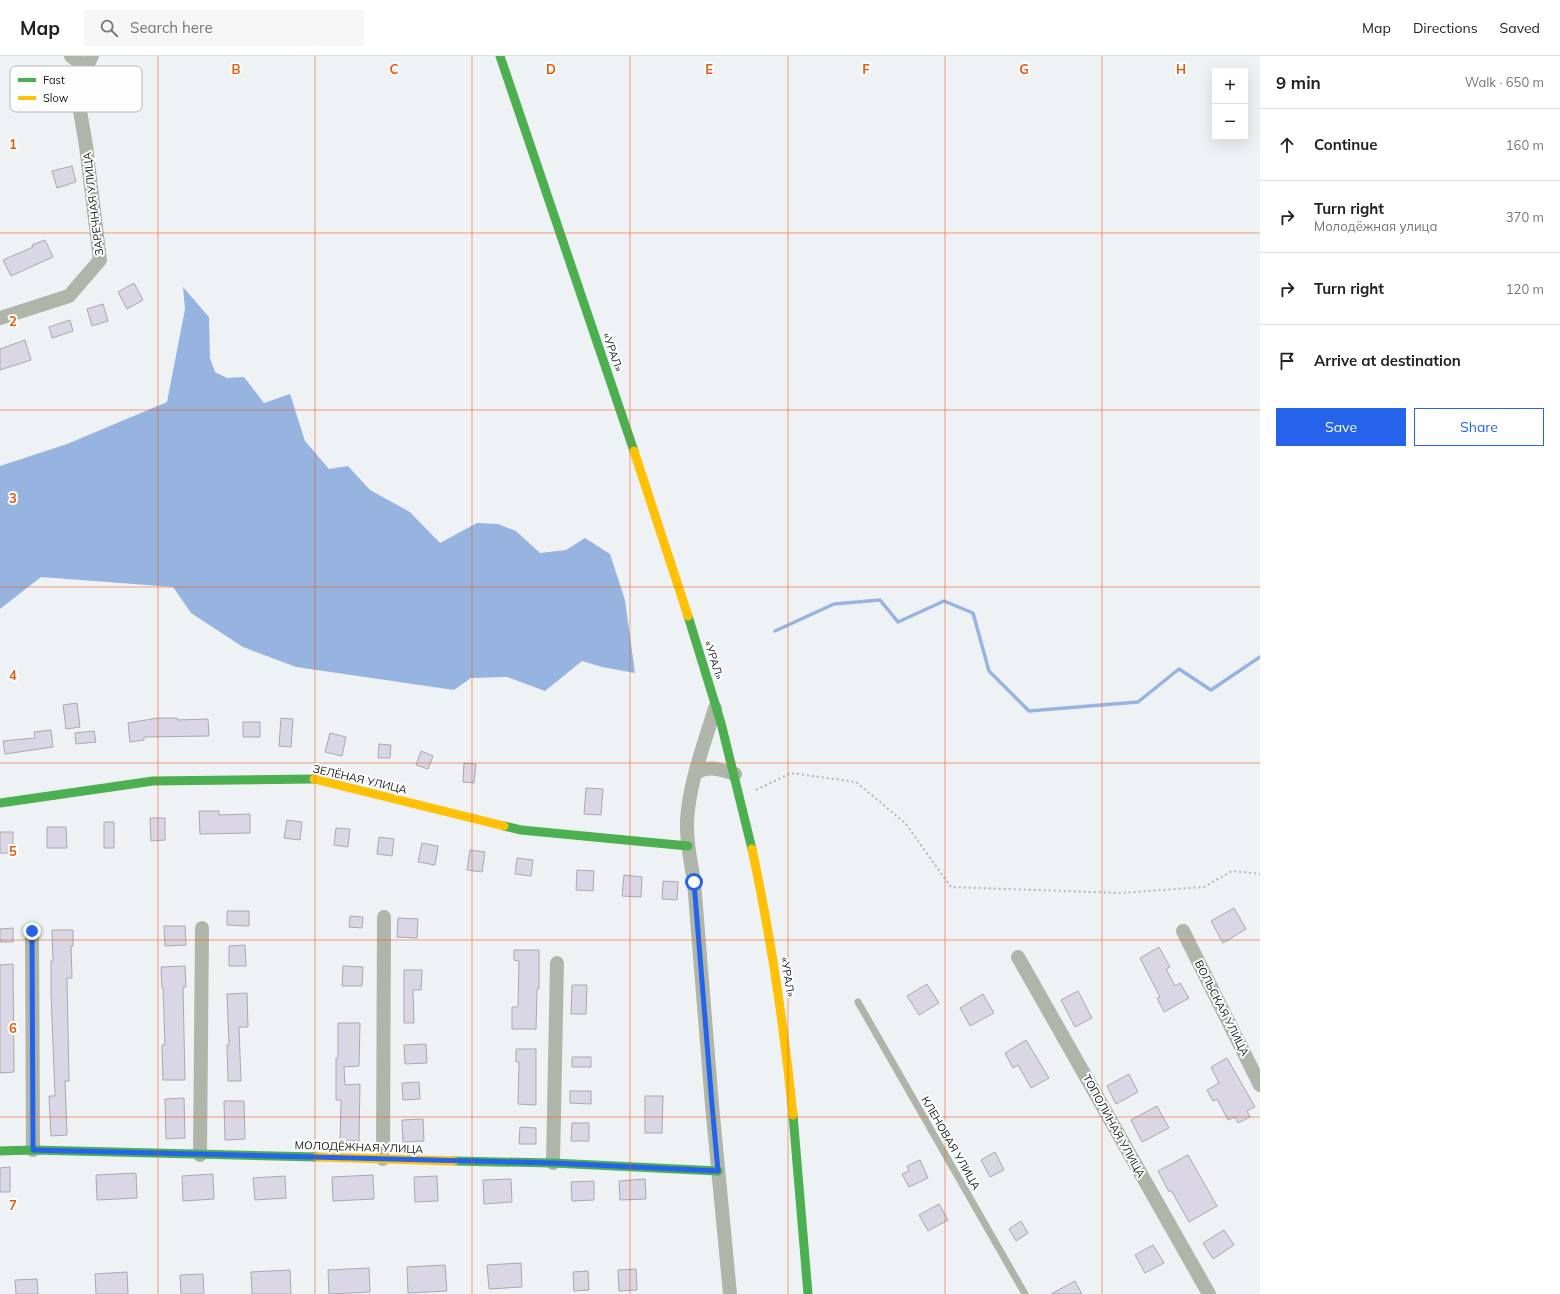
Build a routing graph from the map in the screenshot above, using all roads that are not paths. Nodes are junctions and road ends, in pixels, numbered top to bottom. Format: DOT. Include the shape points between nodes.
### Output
graph roads {
  1 [pos="71,56"];
  2 [pos="500,56"];
  3 [pos="89,62"];
  4 [pos="80,112"];
  5 [pos="0,318"];
  6 [pos="716,706"];
  7 [pos="695,774"];
  8 [pos="734,774"];
  9 [pos="0,803"];
  10 [pos="688,846"];
  11 [pos="384,917"];
  12 [pos="202,928"];
  13 [pos="32,931"];
  14 [pos="1183,931"];
  15 [pos="1018,957"];
  16 [pos="557,963"];
  17 [pos="858,1002"];
  18 [pos="1260,1085"];
  19 [pos="33,1150"];
  20 [pos="0,1151"];
  21 [pos="200,1155"];
  22 [pos="383,1159"];
  23 [pos="553,1163"];
  24 [pos="718,1171"];
  25 [pos="730,1294"];
  26 [pos="808,1294"];
  27 [pos="1024,1294"];
  28 [pos="1209,1294"];
  1 -- 3 [label="street"];
  2 -- 6 [label="main road, «УРАЛ»" via="624,420"];
  4 -- 5 [label="street, ЗАРЕЧНАЯ УЛИЦА" via="100,260 69,296"];
  6 -- 7 [label="street"];
  6 -- 8 [label="main road, «УРАЛ»"];
  7 -- 8 [label="street" via="708,768"];
  7 -- 10 [label="street" via="687,822"];
  8 -- 26 [label="main road, «УРАЛ»" via="763,902 778,992 793,1116"];
  9 -- 10 [label="main road, ЗЕЛЁНАЯ УЛИЦА" via="153,781 314,779 521,830"];
  10 -- 24 [label="street" via="694,882"];
  11 -- 22 [label="street"];
  12 -- 21 [label="street"];
  13 -- 19 [label="street"];
  14 -- 18 [label="street, ВОЛЬСКАЯ УЛИЦА"];
  15 -- 28 [label="street, ТОПОЛИНАЯ УЛИЦА"];
  16 -- 23 [label="street"];
  17 -- 27 [label="lane, КЛЕНОВАЯ УЛИЦА"];
  19 -- 20 [label="main road, МОЛОДЁЖНАЯ УЛИЦА"];
  19 -- 21 [label="main road, МОЛОДЁЖНАЯ УЛИЦА"];
  21 -- 22 [label="main road, МОЛОДЁЖНАЯ УЛИЦА"];
  22 -- 23 [label="main road, МОЛОДЁЖНАЯ УЛИЦА"];
  23 -- 24 [label="main road, МОЛОДЁЖНАЯ УЛИЦА"];
  24 -- 25 [label="street"];
}
